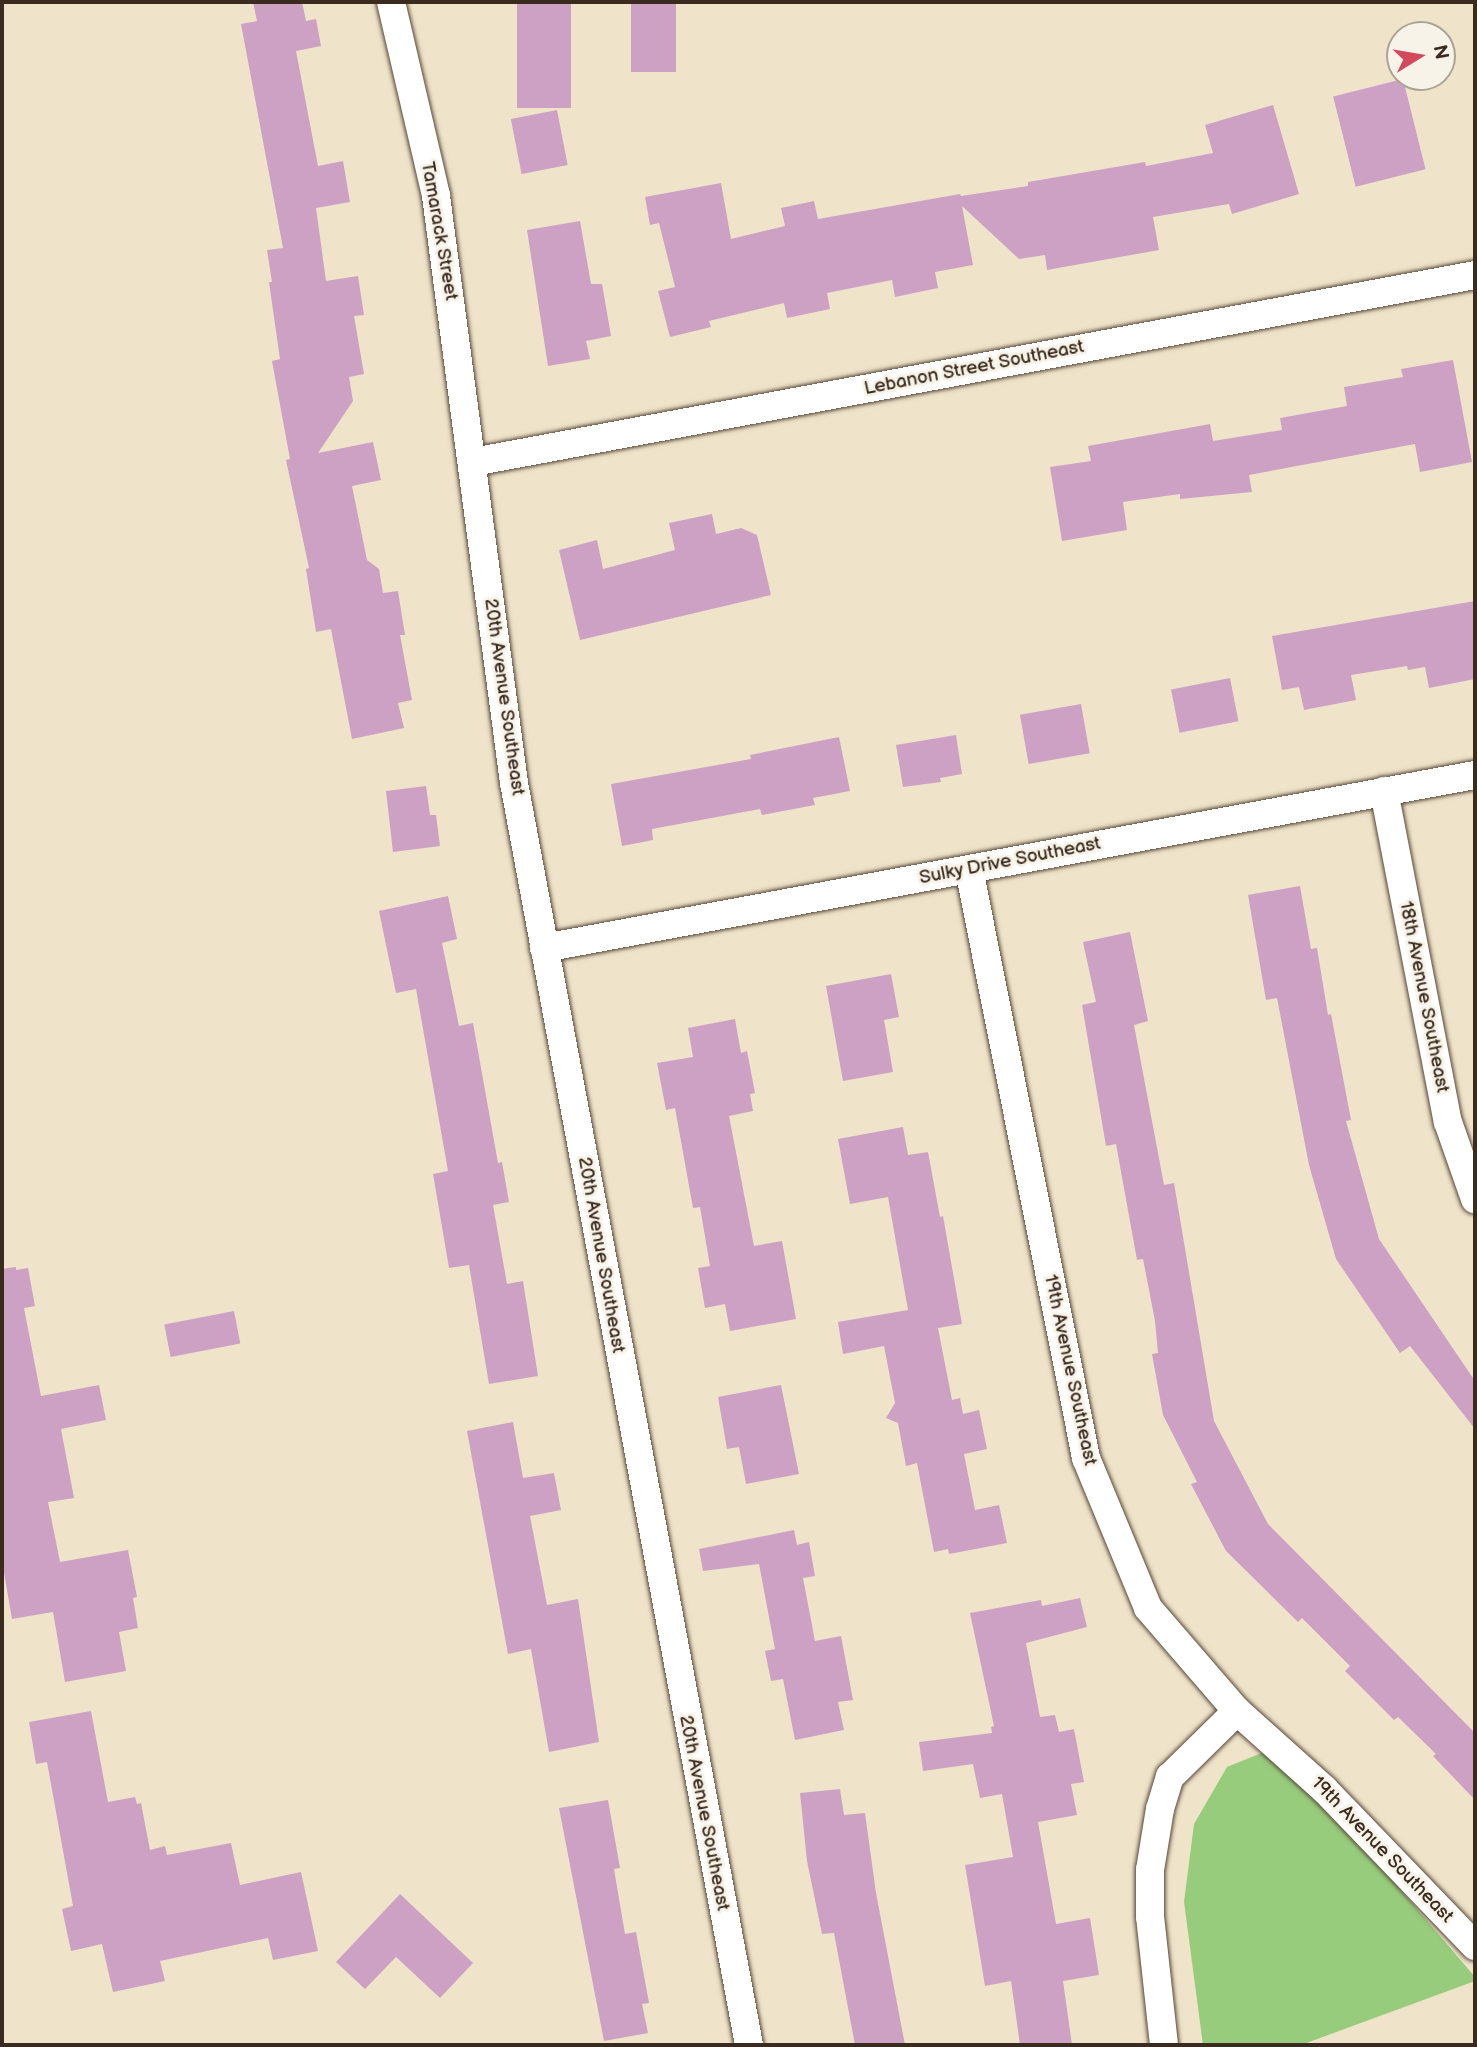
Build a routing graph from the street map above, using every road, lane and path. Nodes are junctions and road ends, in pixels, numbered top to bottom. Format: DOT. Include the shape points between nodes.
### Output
graph roads {
  1 [pos="391,2"];
  2 [pos="1475,275"];
  3 [pos="473,462"];
  4 [pos="1475,775"];
  5 [pos="1384,791"];
  6 [pos="969,869"];
  7 [pos="544,948"];
  8 [pos="1475,1199"];
  9 [pos="1237,1711"];
  10 [pos="1475,1946"];
  11 [pos="749,2045"];
  12 [pos="1164,2045"];
  1 -- 3 [label="street, Tamarack Street" via="436,196"];
  2 -- 3 [label="street, Lebanon Street Southeast"];
  3 -- 7 [label="street, 20th Avenue Southeast" via="514,783"];
  4 -- 5 [label="street, Sulky Drive Southeast"];
  5 -- 6 [label="street, Sulky Drive Southeast"];
  5 -- 8 [label="street, 18th Avenue Southeast" via="1448,1122"];
  6 -- 7 [label="street, Sulky Drive Southeast"];
  6 -- 9 [label="street, 19th Avenue Southeast" via="1086,1458 1148,1608"];
  7 -- 11 [label="street, 20th Avenue Southeast"];
  9 -- 10 [label="street, 19th Avenue Southeast" via="1324,1789"];
  9 -- 12 [label="street" via="1170,1777 1160,1809 1150,1870 1150,1917"];
}
